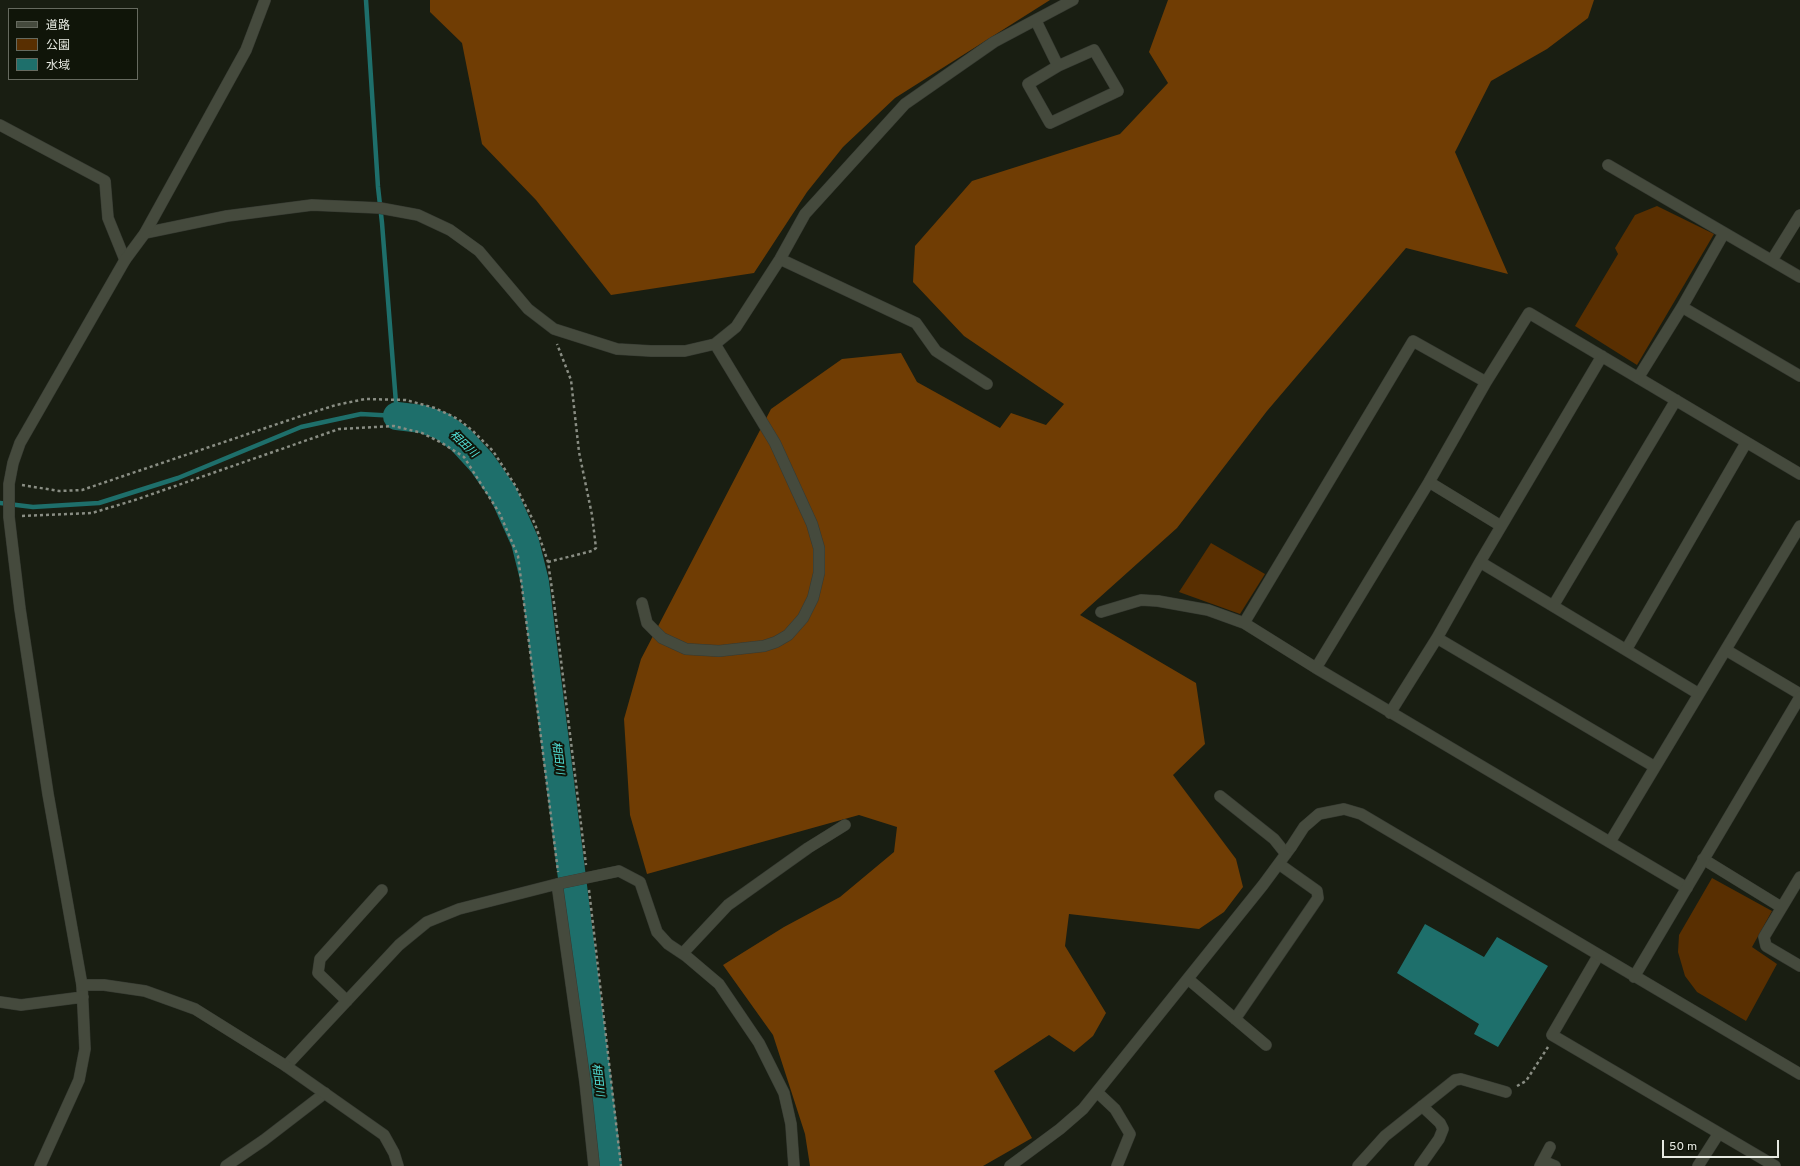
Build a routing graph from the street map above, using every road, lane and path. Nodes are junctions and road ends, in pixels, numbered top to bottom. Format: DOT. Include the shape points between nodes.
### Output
graph roads {
  1 [pos="265,0"];
  2 [pos="1073,0"];
  3 [pos="1036,21"];
  4 [pos="1058,66"];
  5 [pos="0,125"];
  6 [pos="1608,165"];
  7 [pos="1800,215"];
  8 [pos="145,233"];
  9 [pos="1724,233"];
  10 [pos="780,259"];
  11 [pos="125,260"];
  12 [pos="1772,260"];
  13 [pos="1800,277"];
  14 [pos="1682,307"];
  15 [pos="557,330"];
  16 [pos="715,344"];
  17 [pos="1602,356"];
  18 [pos="1800,376"];
  19 [pos="1638,378"];
  20 [pos="1486,382"];
  21 [pos="988,384"];
  22 [pos="1676,400"];
  23 [pos="1746,443"];
  24 [pos="1800,474"];
  25 [pos="1429,482"];
  26 [pos="9,484"];
  27 [pos="5,517"];
  28 [pos="1501,526"];
  29 [pos="1800,526"];
  30 [pos="548,562"];
  31 [pos="1480,562"];
  32 [pos="642,603"];
  33 [pos="1553,606"];
  34 [pos="1102,612"];
  35 [pos="1244,623"];
  36 [pos="1437,638"];
  37 [pos="1626,650"];
  38 [pos="1726,650"];
  39 [pos="1316,668"];
  40 [pos="1699,694"];
  41 [pos="1800,695"];
  42 [pos="1390,713"];
  43 [pos="1655,767"];
  44 [pos="1220,796"];
  45 [pos="845,825"];
  46 [pos="1610,842"];
  47 [pos="1288,850"];
  48 [pos="1703,859"];
  49 [pos="1278,864"];
  50 [pos="1800,877"];
  51 [pos="587,878"];
  52 [pos="560,883"];
  53 [pos="1687,888"];
  54 [pos="382,890"];
  55 [pos="1782,907"];
  56 [pos="682,954"];
  57 [pos="1598,956"];
  58 [pos="1800,966"];
  59 [pos="1634,977"];
  60 [pos="1188,979"];
  61 [pos="82,985"];
  62 [pos="83,997"];
  63 [pos="347,1001"];
  64 [pos="0,1002"];
  65 [pos="1236,1019"];
  66 [pos="1554,1036"];
  67 [pos="1266,1045"];
  68 [pos="286,1066"];
  69 [pos="1800,1074"];
  70 [pos="1097,1092"];
  71 [pos="1506,1092"];
  72 [pos="325,1094"];
  73 [pos="1422,1106"];
  74 [pos="1719,1133"];
  75 [pos="1550,1147"];
  76 [pos="1541,1163"];
  77 [pos="40,1166"];
  78 [pos="226,1166"];
  79 [pos="398,1166"];
  80 [pos="594,1166"];
  81 [pos="621,1166"];
  82 [pos="794,1166"];
  83 [pos="1010,1166"];
  84 [pos="1116,1166"];
  85 [pos="1358,1166"];
  86 [pos="1420,1166"];
  87 [pos="1555,1166"];
  88 [pos="1698,1166"];
  89 [pos="1775,1166"];
  1 -- 8 [label="street" via="246,50"];
  2 -- 3 [label="street"];
  3 -- 4 [label="street"];
  3 -- 10 [label="street" via="994,42 905,104 805,214"];
  4 -- 4 [label="street" via="1094,50 1118,91 1050,123 1028,84"];
  5 -- 11 [label="street" via="104,181 108,218"];
  6 -- 9 [label="street"];
  7 -- 12 [label="street"];
  8 -- 11 [label="street"];
  8 -- 15 [label="street" via="227,216 312,204 380,208 418,215 450,230 479,251 528,309"];
  9 -- 12 [label="street"];
  9 -- 14 [label="street"];
  10 -- 16 [label="street" via="736,327"];
  10 -- 21 [label="street" via="916,323 936,351"];
  11 -- 26 [label="street" via="20,443 12,463"];
  12 -- 13 [label="street"];
  14 -- 18 [label="street"];
  14 -- 19 [label="street"];
  15 -- 16 [label="street" via="617,349 685,351"];
  15 -- 30 [label="path" via="557,348 571,380 579,452 596,548"];
  16 -- 32 [label="street" via="774,443 812,524 819,548 819,573 813,598 803,618 788,635 776,642 720,652 686,649 662,638 647,623"];
  17 -- 19 [label="street"];
  17 -- 20 [label="street" via="1529,313"];
  17 -- 28 [label="street"];
  19 -- 22 [label="street"];
  20 -- 25 [label="street"];
  20 -- 35 [label="street" via="1413,341"];
  22 -- 23 [label="street"];
  22 -- 33 [label="street"];
  23 -- 24 [label="street"];
  23 -- 37 [label="street"];
  25 -- 28 [label="street"];
  25 -- 39 [label="street"];
  26 -- 27 [label="street"];
  26 -- 30 [label="path" via="59,492 82,490 336,405 365,399 406,400 435,408 458,419 493,451 515,485 535,524"];
  27 -- 52 [label="path" via="92,512 138,499 340,428 394,426 422,433 464,457 500,514 518,556"];
  27 -- 61 [label="street"];
  28 -- 31 [label="street"];
  29 -- 38 [label="street"];
  30 -- 51 [label="path"];
  31 -- 33 [label="street"];
  31 -- 36 [label="street"];
  33 -- 37 [label="street"];
  34 -- 35 [label="street" via="1141,600 1158,601 1208,610"];
  35 -- 39 [label="street"];
  36 -- 42 [label="street"];
  36 -- 43 [label="street"];
  37 -- 40 [label="street"];
  38 -- 40 [label="street"];
  38 -- 41 [label="street"];
  39 -- 42 [label="street"];
  40 -- 43 [label="street"];
  41 -- 48 [label="street"];
  42 -- 46 [label="street"];
  43 -- 46 [label="street"];
  44 -- 47 [label="street"];
  45 -- 56 [label="street" via="728,905"];
  46 -- 53 [label="street"];
  47 -- 49 [label="street"];
  47 -- 57 [label="street" via="1304,827 1319,814 1344,809 1361,814"];
  48 -- 53 [label="street"];
  48 -- 55 [label="street"];
  49 -- 60 [label="street"];
  49 -- 65 [label="street" via="1317,890 1318,898"];
  50 -- 55 [label="street"];
  51 -- 52 [label="street"];
  51 -- 56 [label="street" via="619,871 640,882 658,932 668,944"];
  51 -- 81 [label="path"];
  52 -- 63 [label="street" via="459,909 427,922 399,945"];
  52 -- 80 [label="street"];
  53 -- 59 [label="street"];
  54 -- 63 [label="street" via="320,959 318,973"];
  55 -- 58 [label="street" via="1764,937 1766,946"];
  56 -- 82 [label="street" via="719,984 759,1043 784,1094 791,1124"];
  57 -- 59 [label="street"];
  57 -- 66 [label="street" via="1552,1035"];
  59 -- 69 [label="street"];
  60 -- 65 [label="street"];
  60 -- 70 [label="street"];
  61 -- 62 [label="street"];
  61 -- 68 [label="street" via="139,990 171,999 196,1009"];
  62 -- 64 [label="street" via="21,1005"];
  62 -- 77 [label="street" via="85,1050 79,1080"];
  63 -- 68 [label="street"];
  65 -- 67 [label="street"];
  66 -- 71 [label="path" via="1526,1082"];
  66 -- 74 [label="street"];
  68 -- 72 [label="street"];
  70 -- 83 [label="street" via="1078,1114"];
  70 -- 84 [label="street" via="1115,1109 1130,1134"];
  71 -- 73 [label="street" via="1461,1079 1455,1080"];
  72 -- 78 [label="street"];
  72 -- 79 [label="street" via="384,1135"];
  73 -- 85 [label="street" via="1385,1136"];
  73 -- 86 [label="street" via="1443,1129"];
  74 -- 88 [label="street"];
  74 -- 89 [label="street"];
  75 -- 76 [label="street"];
  76 -- 87 [label="street"];
}
